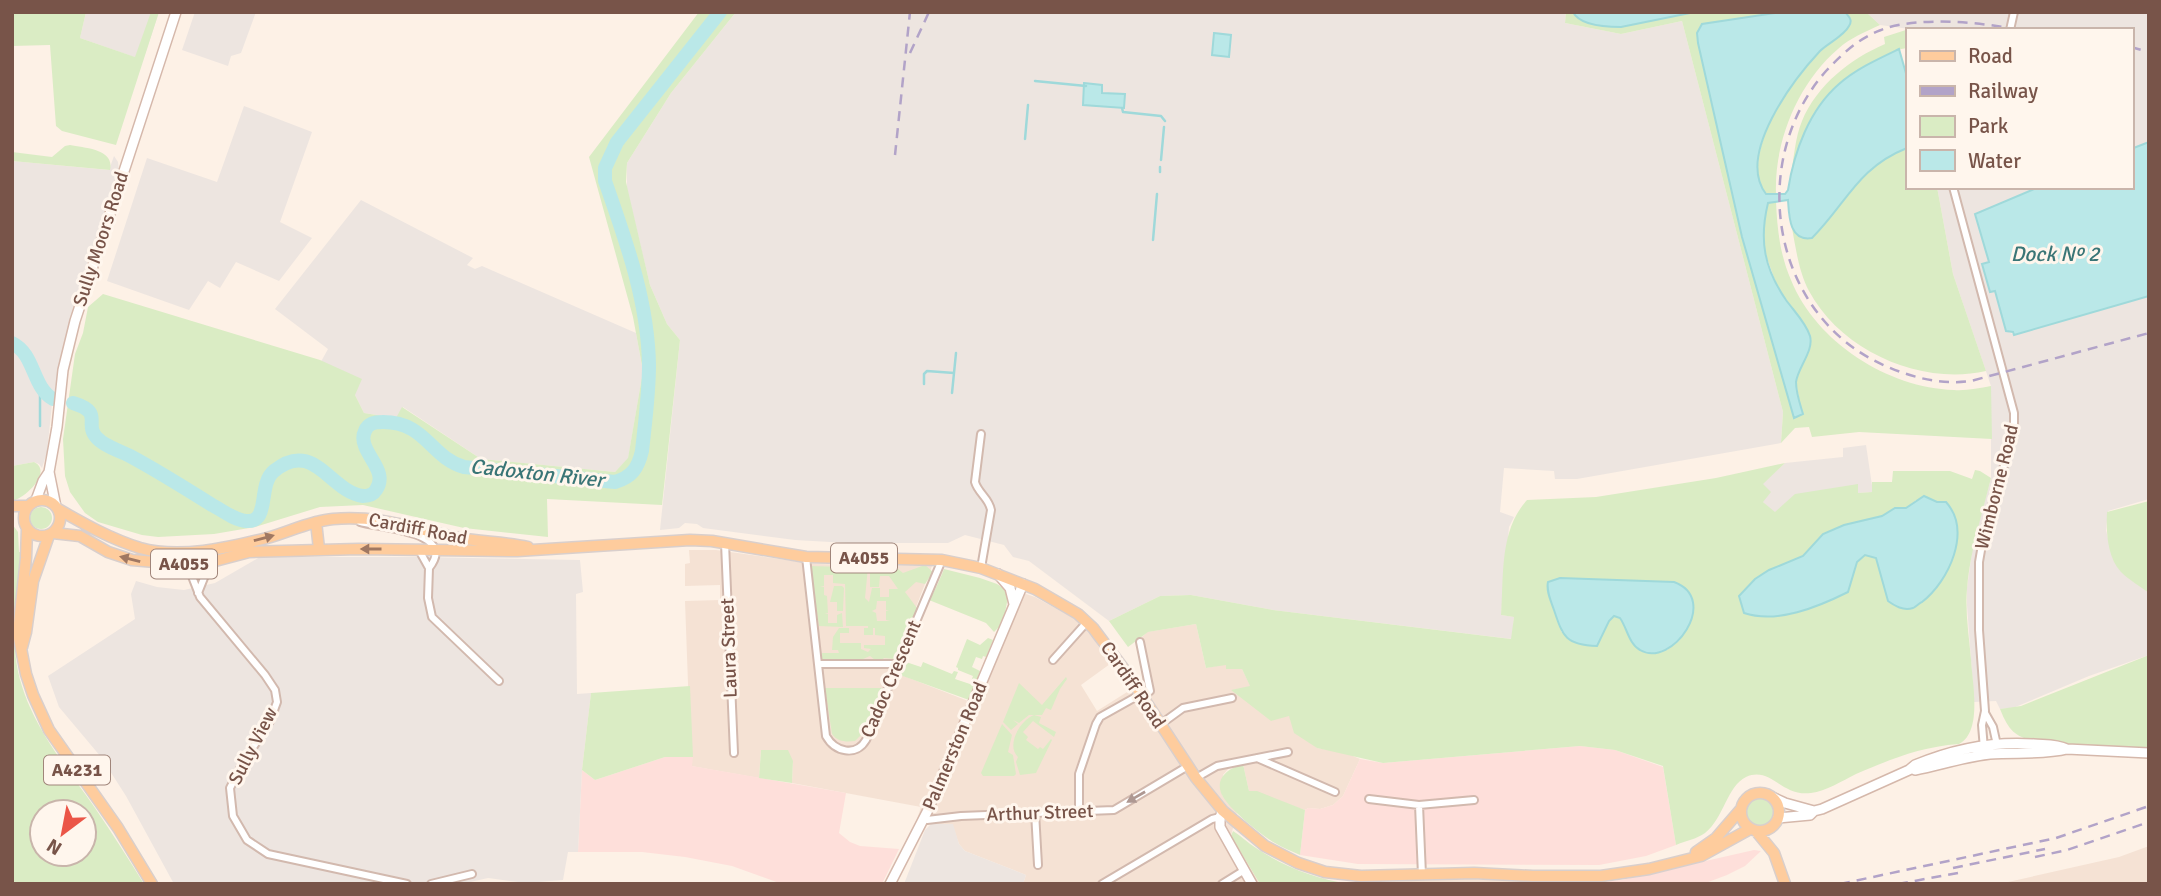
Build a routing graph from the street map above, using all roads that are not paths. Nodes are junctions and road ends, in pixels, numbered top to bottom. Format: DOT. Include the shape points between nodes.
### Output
graph roads {
  1 [pos="176,12"];
  2 [pos="1954,189"];
  3 [pos="981,434"];
  4 [pos="49,472"];
  5 [pos="32,503"];
  6 [pos="12,506"];
  7 [pos="57,508"];
  8 [pos="12,517"];
  9 [pos="346,518"];
  10 [pos="316,522"];
  11 [pos="25,525"];
  12 [pos="51,534"];
  13 [pos="725,543"];
  14 [pos="319,549"];
  15 [pos="418,550"];
  16 [pos="435,550"];
  17 [pos="538,550"];
  18 [pos="178,551"];
  19 [pos="806,556"];
  20 [pos="942,560"];
  21 [pos="215,561"];
  22 [pos="187,564"];
  23 [pos="429,568"];
  24 [pos="981,568"];
  25 [pos="997,573"];
  26 [pos="1024,584"];
  27 [pos="198,593"];
  28 [pos="1014,606"];
  29 [pos="1087,622"];
  30 [pos="1140,642"];
  31 [pos="22,647"];
  32 [pos="1053,660"];
  33 [pos="818,664"];
  34 [pos="898,664"];
  35 [pos="499,681"];
  36 [pos="1142,695"];
  37 [pos="1232,698"];
  38 [pos="1984,711"];
  39 [pos="1161,724"];
  40 [pos="1998,748"];
  41 [pos="1984,750"];
  42 [pos="1288,752"];
  43 [pos="734,753"];
  44 [pos="2149,753"];
  45 [pos="1256,758"];
  46 [pos="1188,766"];
  47 [pos="1196,778"];
  48 [pos="1335,792"];
  49 [pos="1772,797"];
  50 [pos="1369,799"];
  51 [pos="1474,800"];
  52 [pos="1419,805"];
  53 [pos="1741,809"];
  54 [pos="1079,810"];
  55 [pos="1814,810"];
  56 [pos="1035,812"];
  57 [pos="1222,814"];
  58 [pos="923,819"];
  59 [pos="1777,821"];
  60 [pos="1753,830"];
  61 [pos="1774,853"];
  62 [pos="1691,857"];
  63 [pos="1038,865"];
  64 [pos="1243,871"];
  65 [pos="472,874"];
  66 [pos="1422,875"];
  67 [pos="1360,880"];
  68 [pos="1393,880"];
  69 [pos="152,884"];
  70 [pos="407,884"];
  71 [pos="431,884"];
  72 [pos="890,884"];
  73 [pos="1102,884"];
  74 [pos="1222,884"];
  75 [pos="1251,884"];
  76 [pos="1785,884"];
  1 -- 4 [label="street, Sully Moors Road" via="71,332"];
  2 -- 38 [label="street, Wimborne Road" via="2014,414 2014,432 1980,553 1978,620"];
  3 -- 24 [label="street" via="975,482 989,502 991,514"];
  4 -- 5 [label="street, Sully Moors Road"];
  4 -- 7 [label="street, Sully Moors Road"];
  5 -- 6 [label="main road"];
  5 -- 7 [label="main road" via="46,500"];
  5 -- 11 [label="main road" via="24,511"];
  7 -- 12 [label="main road" via="60,521"];
  7 -- 18 [label="main road, Cardiff Road / A4055" via="125,543"];
  8 -- 11 [label="main road"];
  9 -- 10 [label="main road, Cardiff Road / A4055"];
  9 -- 16 [label="street" via="399,529 429,540"];
  9 -- 17 [label="main road, Cardiff Road / A4055" via="378,518 460,538"];
  10 -- 14 [label="main road"];
  18 -- 10 [label="main road, Cardiff Road / A4055, one-way" via="238,544"];
  11 -- 12 [label="main road" via="40,536"];
  11 -- 31 [label="main road, A4231" via="18,623"];
  22 -- 12 [label="main road, Cardiff Road / A4055, one-way" via="132,560 80,536"];
  12 -- 31 [label="main road, A4231" via="33,581"];
  13 -- 17 [label="main road, Cardiff Road / A4055" via="690,540"];
  13 -- 19 [label="main road, Cardiff Road / A4055"];
  13 -- 43 [label="street, Laura Street"];
  15 -- 14 [label="main road, Cardiff Road / A4055, one-way"];
  14 -- 21 [label="main road, Cardiff Road / A4055" via="249,552"];
  15 -- 16 [label="main road, Cardiff Road / A4055"];
  15 -- 23 [label="street"];
  16 -- 17 [label="main road, Cardiff Road / A4055"];
  16 -- 23 [label="street"];
  18 -- 22 [label="street, Sully View"];
  19 -- 20 [label="main road, Cardiff Road / A4055"];
  19 -- 33 [label="street, Cadoc Crescent"];
  20 -- 24 [label="main road, Cardiff Road / A4055"];
  20 -- 34 [label="street, Cadoc Crescent"];
  21 -- 22 [label="main road, Cardiff Road / A4055"];
  21 -- 27 [label="street"];
  22 -- 27 [label="street, Sully View"];
  23 -- 35 [label="street" via="432,617"];
  24 -- 25 [label="main road, Cardiff Road / A4055"];
  25 -- 26 [label="main road, Cardiff Road / A4055"];
  25 -- 28 [label="street" via="1010,588"];
  26 -- 28 [label="street, Palmerston Road"];
  26 -- 29 [label="main road, Cardiff Road / A4055"];
  27 -- 70 [label="street, Sully View" via="275,690 277,702 270,721 230,789 233,816 247,839 268,854"];
  28 -- 58 [label="street, Palmerston Road"];
  29 -- 32 [label="street"];
  29 -- 36 [label="main road, Cardiff Road / A4055"];
  30 -- 36 [label="street" via="1150,691"];
  31 -- 69 [label="main road, A4231" via="33,695 49,730"];
  33 -- 34 [label="street"];
  33 -- 34 [label="street, Cadoc Crescent" via="826,736 832,745 850,751 866,740"];
  36 -- 39 [label="main road, Cardiff Road / A4055"];
  36 -- 54 [label="street" via="1100,717 1096,724 1079,774"];
  37 -- 39 [label="street" via="1183,708"];
  38 -- 40 [label="street, Wimborne Road"];
  38 -- 41 [label="street, Wimborne Road"];
  39 -- 46 [label="main road, Cardiff Road / A4055"];
  40 -- 41 [label="street"];
  40 -- 44 [label="street"];
  41 -- 55 [label="street" via="1909,770"];
  42 -- 45 [label="street"];
  45 -- 47 [label="street" via="1217,766"];
  45 -- 48 [label="street"];
  46 -- 47 [label="main road, Cardiff Road / A4055"];
  46 -- 54 [label="street, Arthur Street, one-way" via="1114,810"];
  47 -- 57 [label="main road, Cardiff Road / A4055"];
  49 -- 53 [label="main road" via="1754,793"];
  49 -- 55 [label="street"];
  49 -- 59 [label="main road" via="1778,807"];
  50 -- 52 [label="street"];
  51 -- 52 [label="street"];
  52 -- 66 [label="street"];
  53 -- 60 [label="main road" via="1743,822"];
  53 -- 62 [label="main road, Cardiff Road / A4055" via="1716,838"];
  54 -- 56 [label="street, Arthur Street"];
  55 -- 59 [label="street" via="1810,815"];
  56 -- 58 [label="street, Arthur Street"];
  56 -- 63 [label="street"];
  57 -- 64 [label="street" via="1220,827"];
  57 -- 67 [label="main road, Cardiff Road / A4055" via="1282,856"];
  57 -- 73 [label="street"];
  58 -- 72 [label="street, Palmerston Road"];
  59 -- 60 [label="main road" via="1767,830"];
  59 -- 61 [label="main road"];
  60 -- 61 [label="main road"];
  60 -- 62 [label="main road, Cardiff Road / A4055"];
  61 -- 76 [label="main road"];
  62 -- 66 [label="main road, Cardiff Road / A4055" via="1601,876"];
  64 -- 74 [label="street"];
  64 -- 75 [label="street"];
  65 -- 71 [label="street"];
  66 -- 68 [label="main road, Cardiff Road / A4055"];
  67 -- 68 [label="main road, Cardiff Road / A4055"];
}
